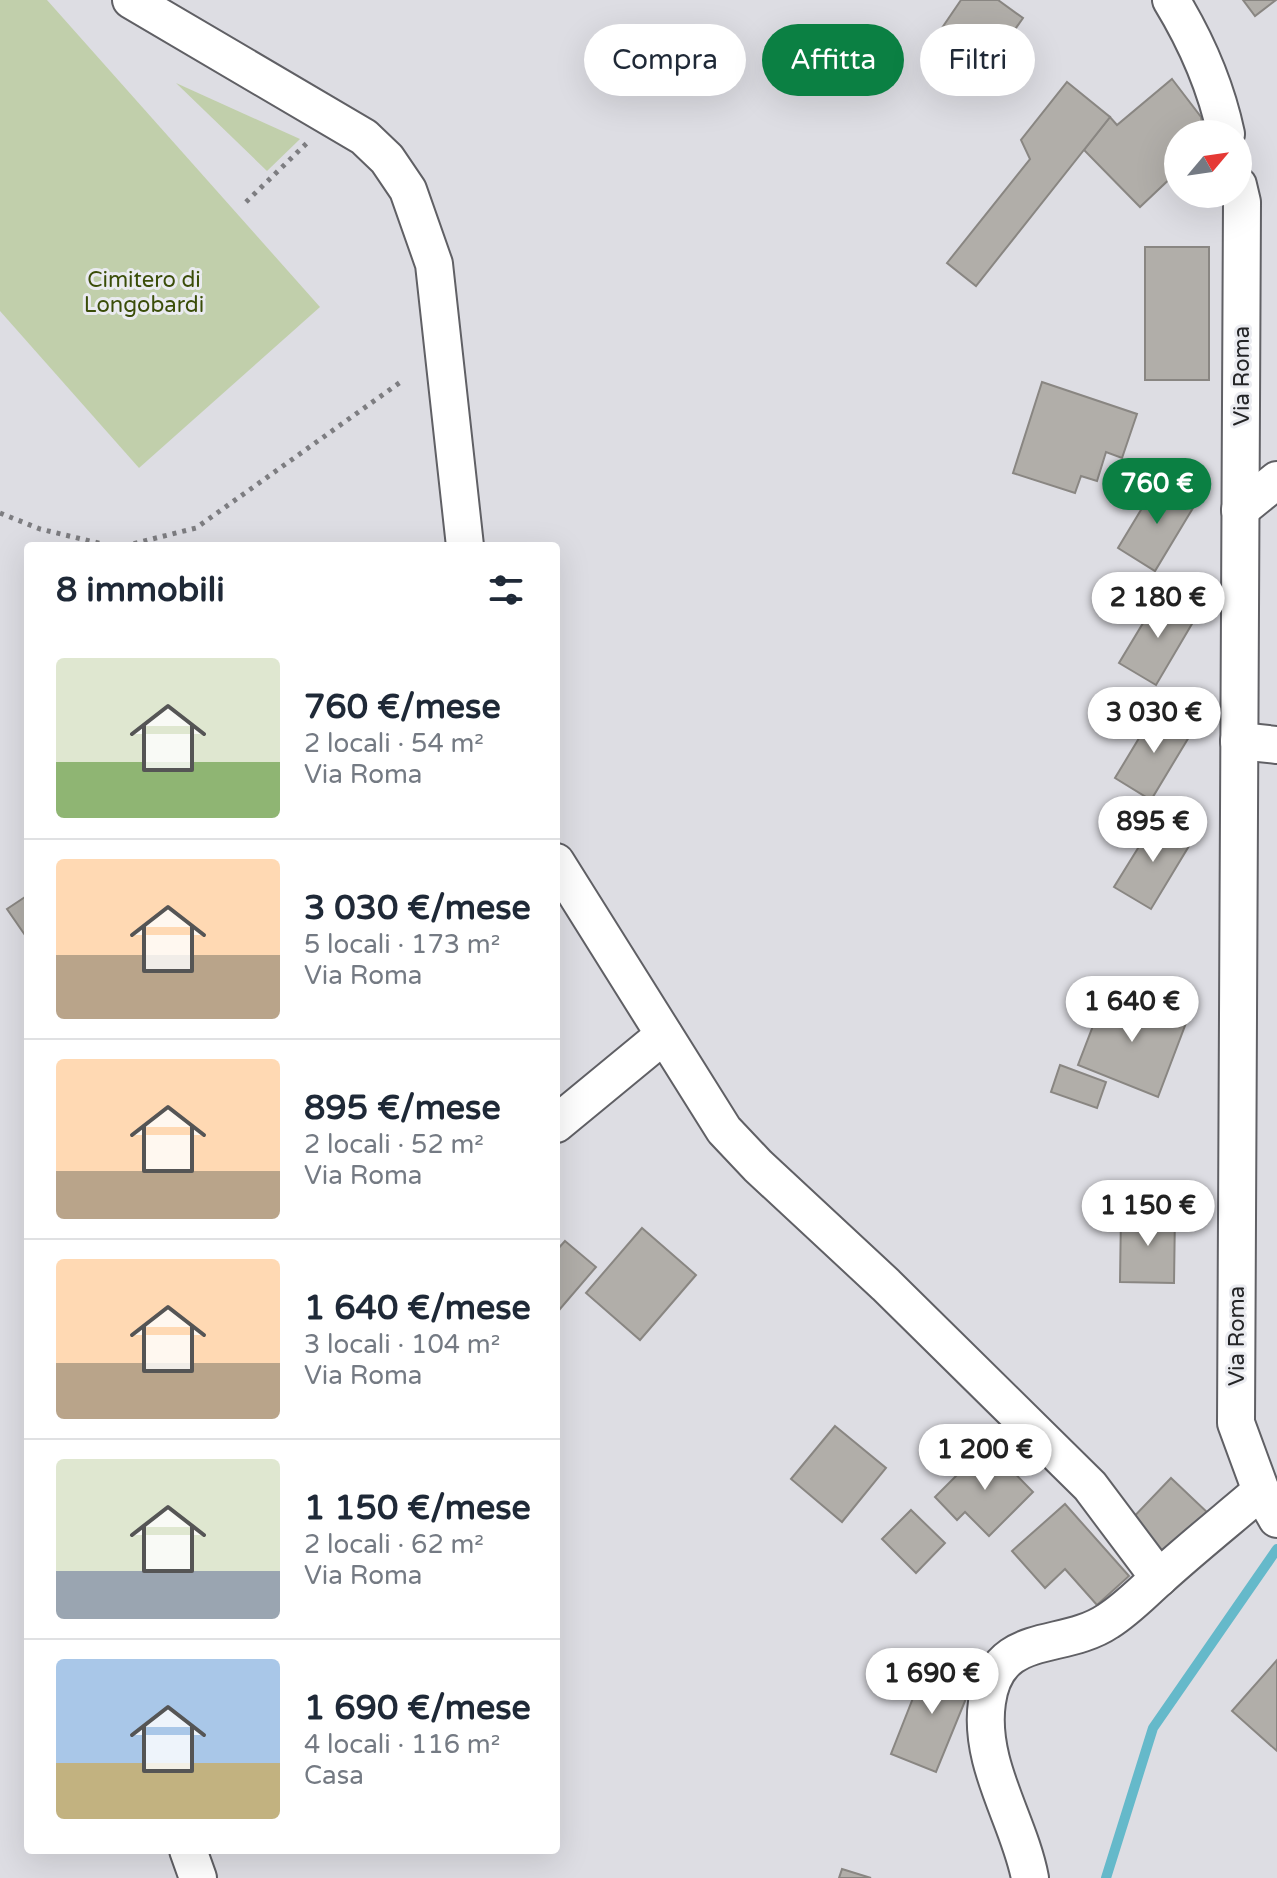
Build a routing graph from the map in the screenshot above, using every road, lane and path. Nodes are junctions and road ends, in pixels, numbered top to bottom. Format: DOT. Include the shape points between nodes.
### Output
graph roads {
  1 [pos="131,0"];
  2 [pos="1171,0"];
  3 [pos="332,119"];
  4 [pos="1223,120"];
  5 [pos="246,202"];
  6 [pos="1242,208"];
  7 [pos="402,381"];
  8 [pos="1277,480"];
  9 [pos="1240,510"];
  10 [pos="0,513"];
  11 [pos="94,542"];
  12 [pos="140,542"];
  13 [pos="465,542"];
  14 [pos="1239,741"];
  15 [pos="1277,745"];
  16 [pos="560,868"];
  17 [pos="664,1035"];
  18 [pos="560,1121"];
  19 [pos="1271,1508"];
  20 [pos="1159,1578"];
  21 [pos="189,1854"];
  22 [pos="198,1878"];
  23 [pos="1030,1878"];
  1 -- 3 [label="street"];
  2 -- 4 [label="street" via="1189,30"];
  3 -- 5 [label="path"];
  3 -- 13 [label="street" via="364,137 387,159 408,190 434,264"];
  6 -- 9 [label="street, Via Roma"];
  7 -- 12 [label="path" via="196,528"];
  8 -- 9 [label="street"];
  9 -- 14 [label="street, Via Roma"];
  10 -- 11 [label="path"];
  14 -- 15 [label="street"];
  14 -- 19 [label="street, Via Roma" via="1236,1423"];
  16 -- 17 [label="street"];
  17 -- 18 [label="street"];
  17 -- 20 [label="street" via="724,1130 1090,1486"];
  19 -- 20 [label="street"];
  20 -- 23 [label="street" via="1106,1623 1025,1648 993,1677 986,1704 987,1743"];
  21 -- 22 [label="street"];
}
